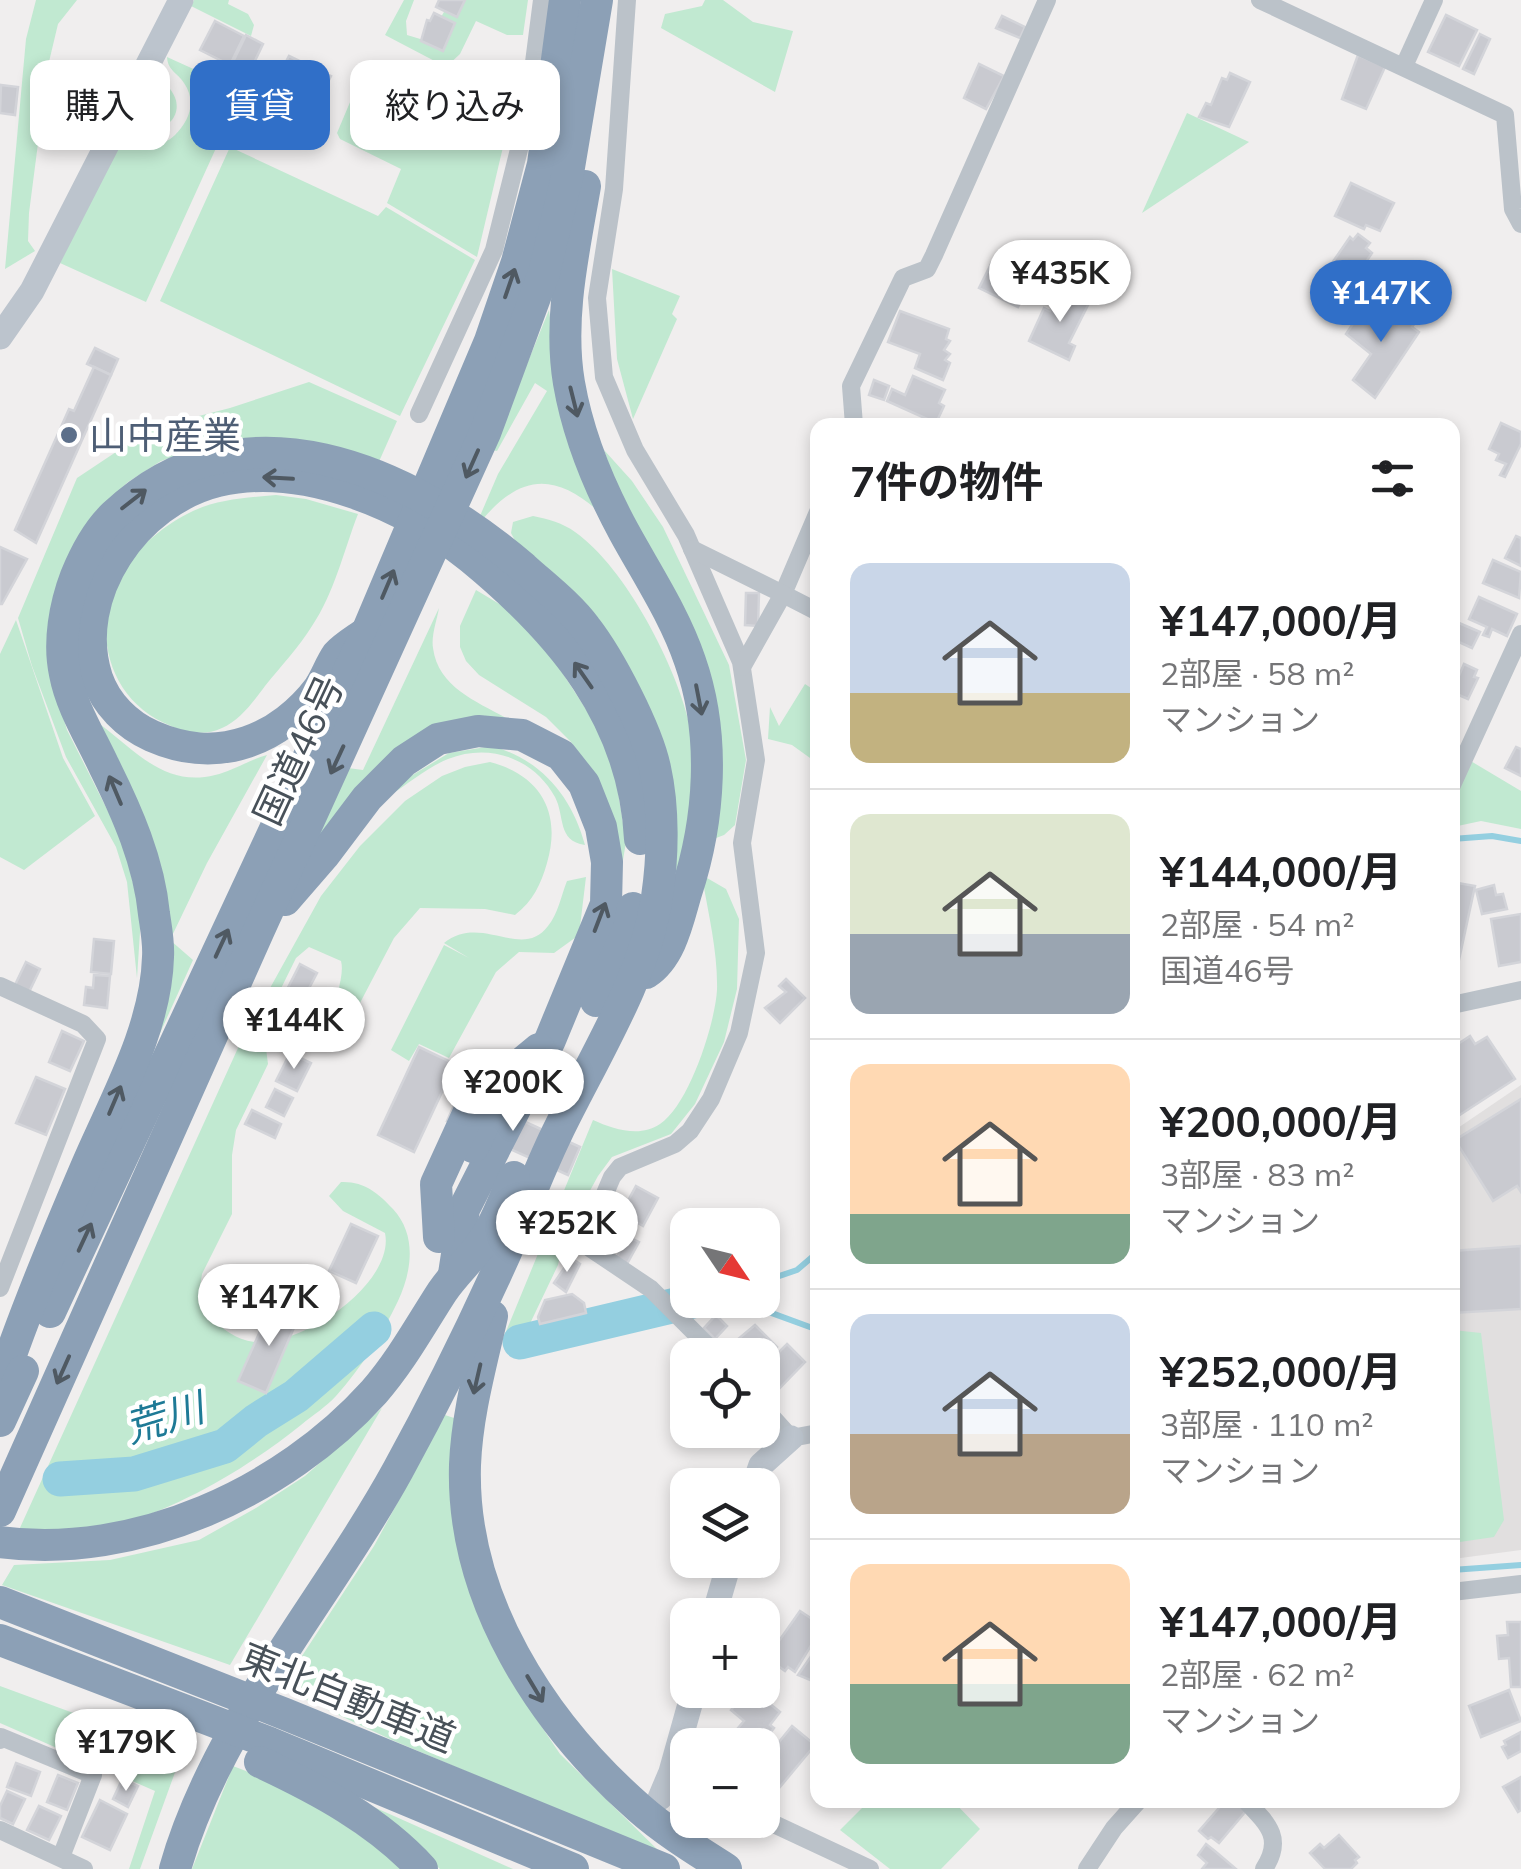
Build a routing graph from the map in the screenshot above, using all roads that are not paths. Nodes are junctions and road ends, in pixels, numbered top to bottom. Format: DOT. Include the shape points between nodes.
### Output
graph roads {
  1 [pos="181,0"];
  2 [pos="542,0"];
  3 [pos="565,0"];
  4 [pos="627,0"];
  5 [pos="1047,0"];
  6 [pos="1260,0"];
  7 [pos="1434,0"];
  8 [pos="595,13"];
  9 [pos="1404,66"];
  10 [pos="1521,224"];
  11 [pos="0,337"];
  12 [pos="418,414"];
  13 [pos="854,418"];
  14 [pos="378,489"];
  15 [pos="810,531"];
  16 [pos="692,549"];
  17 [pos="783,594"];
  18 [pos="810,608"];
  19 [pos="367,632"];
  20 [pos="1521,634"];
  21 [pos="742,667"];
  22 [pos="1460,767"];
  23 [pos="259,930"];
  24 [pos="609,970"];
  25 [pos="0,986"];
  26 [pos="1521,990"];
  27 [pos="1460,1003"];
  28 [pos="554,1047"];
  29 [pos="507,1250"];
  30 [pos="454,1275"];
  31 [pos="0,1288"];
  32 [pos="702,1338"];
  33 [pos="0,1386"];
  34 [pos="0,1421"];
  35 [pos="780,1426"];
  36 [pos="810,1434"];
  37 [pos="791,1438"];
  38 [pos="759,1468"];
  39 [pos="0,1511"];
  40 [pos="16,1543"];
  41 [pos="1521,1584"];
  42 [pos="1460,1591"];
  43 [pos="0,1602"];
  44 [pos="0,1640"];
  45 [pos="0,1740"];
  46 [pos="263,1752"];
  47 [pos="670,1788"];
  48 [pos="660,1798"];
  49 [pos="1132,1808"];
  50 [pos="1253,1808"];
  51 [pos="780,1827"];
  52 [pos="0,1830"];
  53 [pos="61,1857"];
  54 [pos="84,1869"];
  55 [pos="155,1869"];
  56 [pos="175,1869"];
  57 [pos="422,1869"];
  58 [pos="573,1869"];
  59 [pos="664,1869"];
  60 [pos="726,1869"];
  61 [pos="870,1869"];
  62 [pos="1087,1869"];
  63 [pos="1264,1869"];
  1 -- 11 [label="street" via="32,291"];
  2 -- 12 [label="street" via="527,117 494,250"];
  19 -- 3 [label="highway, 国道46号, one-way" via="456,426 517,262 543,164"];
  4 -- 16 [label="street" via="614,189 597,298 604,377 635,450"];
  5 -- 13 [label="street" via="927,269 903,278 852,386"];
  6 -- 9 [label="street"];
  7 -- 9 [label="street"];
  8 -- 23 [label="highway, 国道46号, one-way" via="544,273 485,433"];
  8 -- 24 [label="highway, one-way" via="586,180 570,276 569,382 596,476 690,662 707,775 700,839 676,928 658,965"];
  9 -- 10 [label="street" via="1505,115 1513,209"];
  14 -- 19 [label="highway, one-way" via="254,478 216,482 181,497 150,518 114,559 101,584 90,640 102,691 117,711 161,740 215,749 278,728 320,688 338,654"];
  14 -- 24 [label="highway" via="439,506 492,558 584,624 615,671 655,767 660,856 642,960"];
  33 -- 14 [label="highway, one-way" via="132,1062 150,1011 158,958 144,858 64,672 66,602 82,562 106,523 138,494 211,459 249,451 298,455 345,464"];
  15 -- 17 [label="street"];
  16 -- 17 [label="street"];
  16 -- 21 [label="street"];
  17 -- 18 [label="street"];
  17 -- 21 [label="street"];
  34 -- 19 [label="highway, 国道46号, one-way"];
  20 -- 22 [label="street"];
  21 -- 32 [label="street" via="756,760 742,843 756,953 740,1033 690,1132 620,1167 585,1241 652,1289"];
  24 -- 23 [label="highway, one-way" via="601,827 584,784 561,755 522,734 478,730 438,739 404,761"];
  23 -- 39 [label="highway, 国道46号, one-way"];
  24 -- 28 [label="highway"];
  24 -- 29 [label="highway" via="606,1033"];
  24 -- 30 [label="highway" via="488,1235"];
  25 -- 31 [label="street" via="83,1024 97,1039"];
  26 -- 27 [label="street"];
  28 -- 30 [label="highway" via="464,1209"];
  28 -- 30 [label="highway" via="506,1076 460,1174 439,1237"];
  29 -- 56 [label="highway" via="396,1474 205,1787"];
  29 -- 60 [label="highway, one-way" via="466,1439 470,1529 484,1586 532,1686 569,1738 640,1810"];
  30 -- 40 [label="highway" via="376,1389 328,1436 263,1481 152,1529"];
  30 -- 55 [label="highway" via="448,1317 424,1376 348,1516 199,1753"];
  35 -- 37 [label="street"];
  36 -- 37 [label="street"];
  37 -- 38 [label="street"];
  41 -- 42 [label="street"];
  43 -- 59 [label="highway, 東北自動車道"];
  44 -- 46 [label="highway"];
  45 -- 53 [label="street" via="93,1775"];
  46 -- 57 [label="highway" via="401,1847"];
  46 -- 58 [label="highway, 東北自動車道"];
  47 -- 48 [label="street"];
  49 -- 62 [label="street"];
  50 -- 63 [label="street" via="1273,1837 1274,1853"];
  51 -- 61 [label="street"];
  52 -- 53 [label="street"];
  53 -- 54 [label="street"];
}
